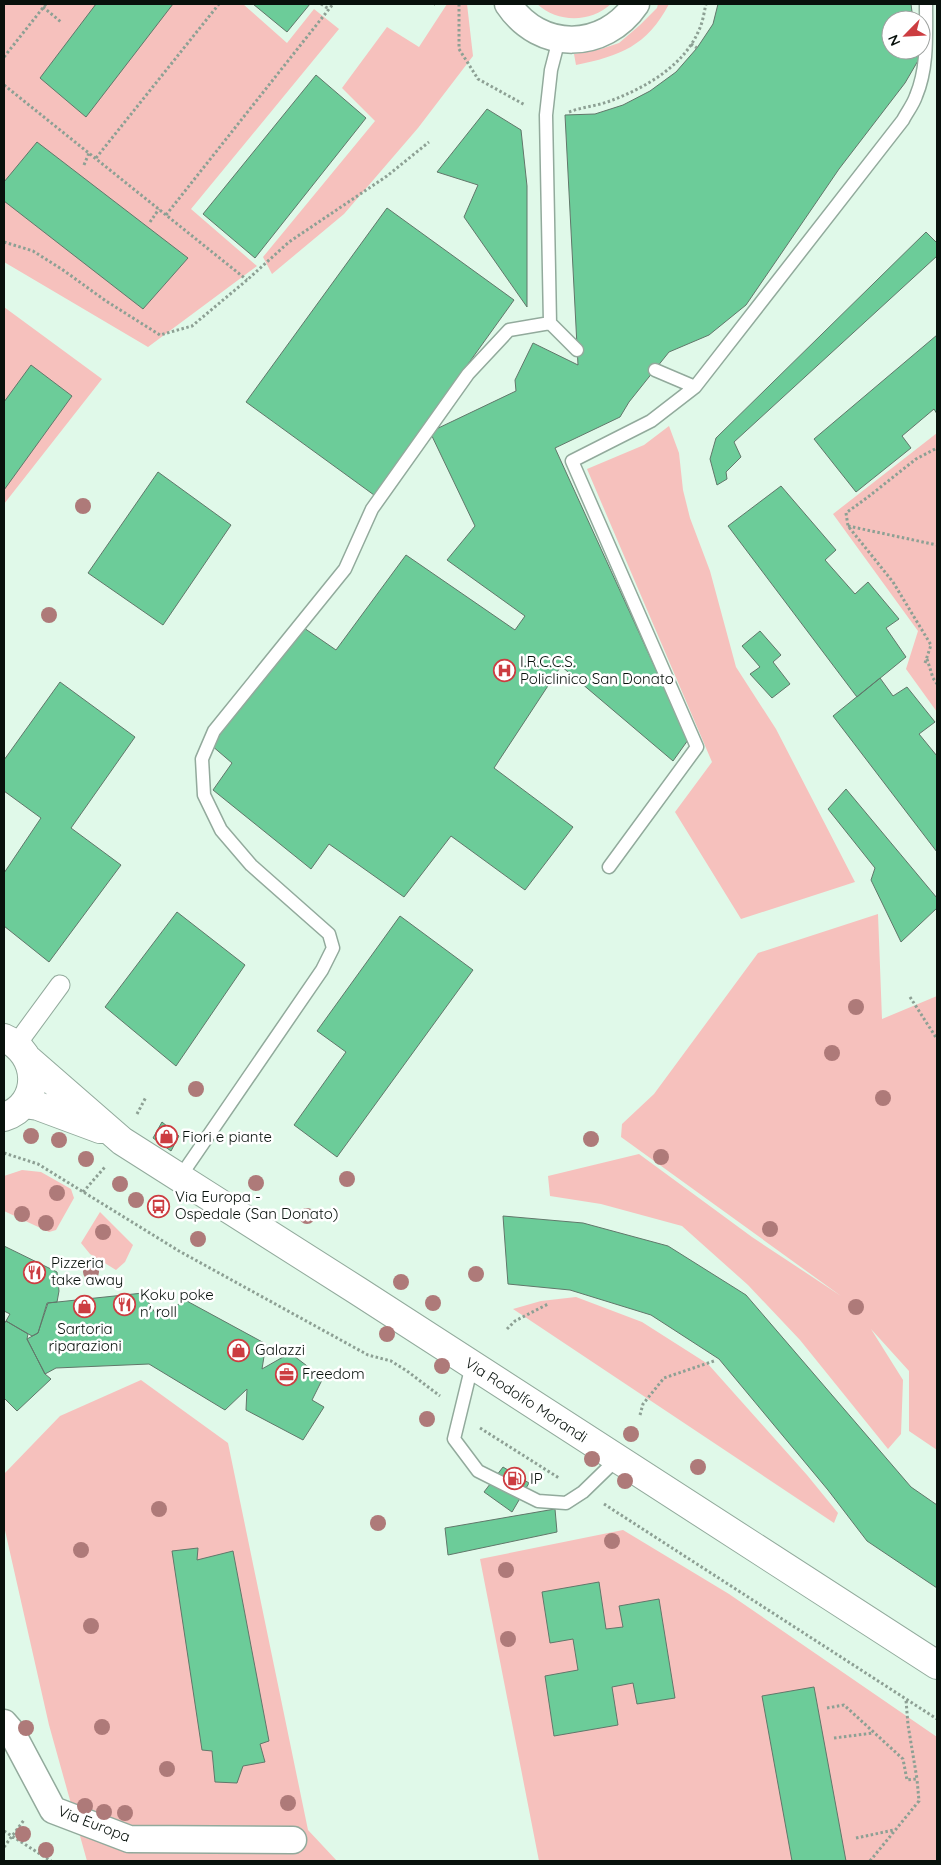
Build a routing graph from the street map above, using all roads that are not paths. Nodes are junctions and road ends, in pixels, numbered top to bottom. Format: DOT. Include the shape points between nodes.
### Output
graph roads {
  1 [pos="508,4"];
  2 [pos="636,4"];
  3 [pos="926,4"];
  4 [pos="560,39"];
  5 [pos="550,323"];
  6 [pos="578,350"];
  7 [pos="655,370"];
  8 [pos="695,387"];
  9 [pos="609,866"];
  10 [pos="60,985"];
  11 [pos="16,1048"];
  12 [pos="14,1110"];
  13 [pos="115,1134"];
  14 [pos="180,1176"];
  15 [pos="472,1365"];
  16 [pos="617,1459"];
  17 [pos="937,1666"];
  18 [pos="4,1723"];
  19 [pos="293,1840"];
  1 -- 4 [label="street" via="536,31"];
  2 -- 4 [label="street" via="604,33 582,39"];
  3 -- 8 [label="lane" via="925,54 916,99"];
  4 -- 5 [label="lane" via="551,70 546,115"];
  5 -- 6 [label="lane"];
  5 -- 14 [label="lane" via="509,330 468,374 372,509 345,569 214,731 202,759 204,795 221,830 251,865 330,934 333,948 322,970"];
  7 -- 8 [label="lane"];
  8 -- 9 [label="lane" via="651,421 572,461 697,747"];
  10 -- 11 [label="street"];
  11 -- 12 [label="street" via="32,1075 31,1090"];
  11 -- 13 [label="street, Via Rodolfo Morandi"];
  12 -- 13 [label="street, Via Rodolfo Morandi" via="38,1106"];
  13 -- 14 [label="street, Via Rodolfo Morandi"];
  14 -- 15 [label="street, Via Rodolfo Morandi"];
  15 -- 16 [label="street, Via Rodolfo Morandi"];
  15 -- 16 [label="lane" via="454,1439 478,1470 538,1501 566,1503 583,1492"];
  16 -- 17 [label="street, Via Rodolfo Morandi"];
  18 -- 19 [label="street, Via Europa" via="53,1810 129,1840"];
}
